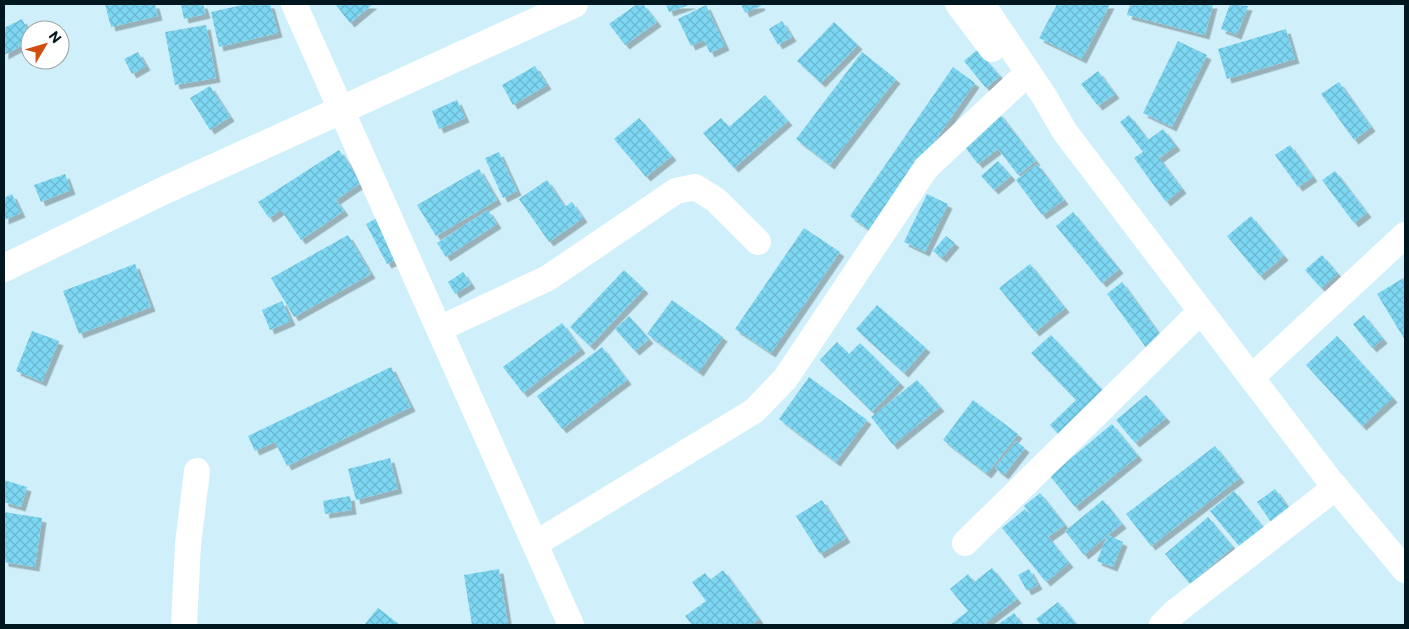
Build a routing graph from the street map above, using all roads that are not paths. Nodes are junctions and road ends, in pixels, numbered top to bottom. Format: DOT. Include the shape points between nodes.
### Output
graph roads {
  1 [pos="294,4"];
  2 [pos="574,4"];
  3 [pos="958,4"];
  4 [pos="982,4"];
  5 [pos="1018,82"];
  6 [pos="341,110"];
  7 [pos="1065,132"];
  8 [pos="1405,235"];
  9 [pos="758,242"];
  10 [pos="4,268"];
  11 [pos="1201,311"];
  12 [pos="439,329"];
  13 [pos="1252,377"];
  14 [pos="197,471"];
  15 [pos="1336,487"];
  16 [pos="965,543"];
  17 [pos="535,544"];
  18 [pos="1405,570"];
  19 [pos="184,625"];
  20 [pos="571,625"];
  21 [pos="1162,625"];
  1 -- 6 [label="street"];
  2 -- 6 [label="main road"];
  3 -- 5 [label="street"];
  4 -- 7 [label="street"];
  5 -- 7 [label="street"];
  5 -- 17 [label="street" via="926,168 785,379 754,411"];
  6 -- 10 [label="main road"];
  6 -- 12 [label="street"];
  7 -- 11 [label="street"];
  8 -- 13 [label="street"];
  9 -- 12 [label="street" via="716,200 695,187 676,191 548,278"];
  11 -- 13 [label="street"];
  11 -- 16 [label="street"];
  12 -- 17 [label="street"];
  13 -- 15 [label="street"];
  14 -- 19 [label="street" via="188,544"];
  15 -- 18 [label="street"];
  15 -- 21 [label="street"];
  17 -- 20 [label="street"];
}
